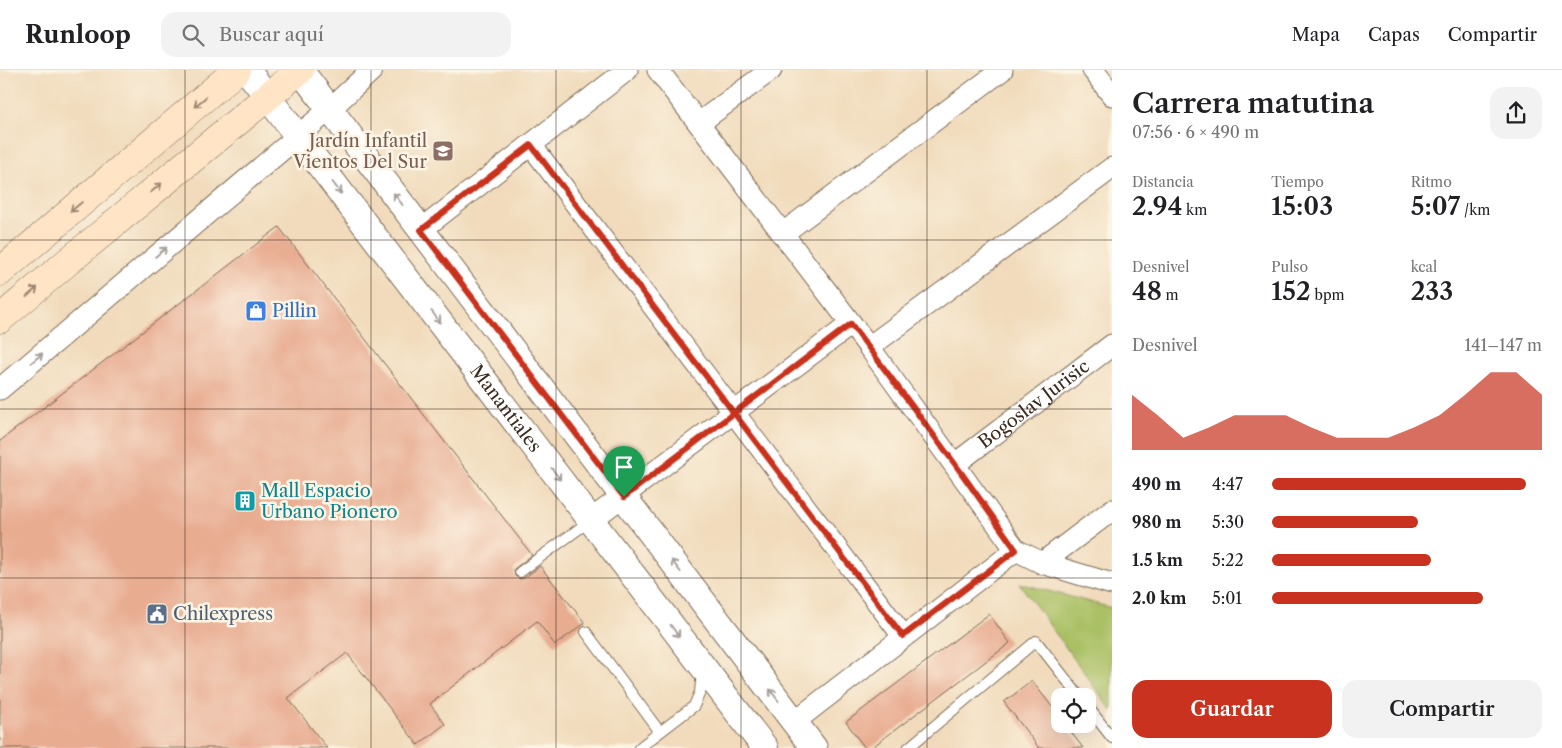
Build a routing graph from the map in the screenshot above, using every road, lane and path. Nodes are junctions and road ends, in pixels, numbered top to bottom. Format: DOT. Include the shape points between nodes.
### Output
graph roads {
  1 [pos="237,70"];
  2 [pos="247,70"];
  3 [pos="300,70"];
  4 [pos="372,70"];
  5 [pos="627,70"];
  6 [pos="658,70"];
  7 [pos="771,70"];
  8 [pos="1002,70"];
  9 [pos="1093,70"];
  10 [pos="1112,95"];
  11 [pos="267,96"];
  12 [pos="330,109"];
  13 [pos="699,122"];
  14 [pos="297,136"];
  15 [pos="531,145"];
  16 [pos="1112,168"];
  17 [pos="421,230"];
  18 [pos="782,234"];
  19 [pos="0,272"];
  20 [pos="0,320"];
  21 [pos="851,324"];
  22 [pos="1112,345"];
  23 [pos="869,347"];
  24 [pos="0,389"];
  25 [pos="734,413"];
  26 [pos="955,464"];
  27 [pos="624,497"];
  28 [pos="1112,510"];
  29 [pos="591,520"];
  30 [pos="1016,550"];
  31 [pos="1042,563"];
  32 [pos="520,572"];
  33 [pos="1112,584"];
  34 [pos="586,632"];
  35 [pos="903,636"];
  36 [pos="702,666"];
  37 [pos="1073,688"];
  38 [pos="1096,717"];
  39 [pos="794,722"];
  40 [pos="660,732"];
  41 [pos="1112,738"];
  42 [pos="763,747"];
  43 [pos="639,748"];
  44 [pos="814,748"];
  45 [pos="908,748"];
  1 -- 19 [label="main road, one-way"];
  2 -- 11 [label="street, Manantiales"];
  3 -- 11 [label="main road"];
  3 -- 12 [label="street"];
  4 -- 12 [label="street"];
  5 -- 15 [label="street"];
  6 -- 13 [label="street"];
  7 -- 13 [label="street"];
  8 -- 18 [label="street"];
  9 -- 10 [label="street"];
  11 -- 14 [label="street, Manantiales"];
  20 -- 11 [label="main road, one-way"];
  12 -- 14 [label="street"];
  17 -- 12 [label="street, one-way"];
  13 -- 18 [label="street"];
  24 -- 14 [label="street, one-way"];
  14 -- 29 [label="street, Manantiales, one-way"];
  15 -- 17 [label="street"];
  15 -- 25 [label="street"];
  16 -- 23 [label="street"];
  17 -- 27 [label="street"];
  18 -- 21 [label="street"];
  21 -- 23 [label="street"];
  21 -- 25 [label="street"];
  22 -- 26 [label="street, Bogoslav Jurisic"];
  23 -- 26 [label="street"];
  25 -- 27 [label="street"];
  25 -- 35 [label="street"];
  26 -- 30 [label="street"];
  27 -- 29 [label="street"];
  39 -- 27 [label="street, one-way"];
  28 -- 31 [label="street"];
  29 -- 32 [label="lane"];
  29 -- 36 [label="street, Manantiales, one-way"];
  30 -- 31 [label="street"];
  30 -- 35 [label="street"];
  31 -- 33 [label="street"];
  34 -- 40 [label="lane"];
  35 -- 39 [label="street"];
  36 -- 40 [label="lane" via="700,692 694,706"];
  36 -- 42 [label="street, Manantiales"];
  37 -- 45 [label="lane" via="1036,641"];
  38 -- 41 [label="lane"];
  39 -- 44 [label="street"];
  40 -- 43 [label="lane"];
}
